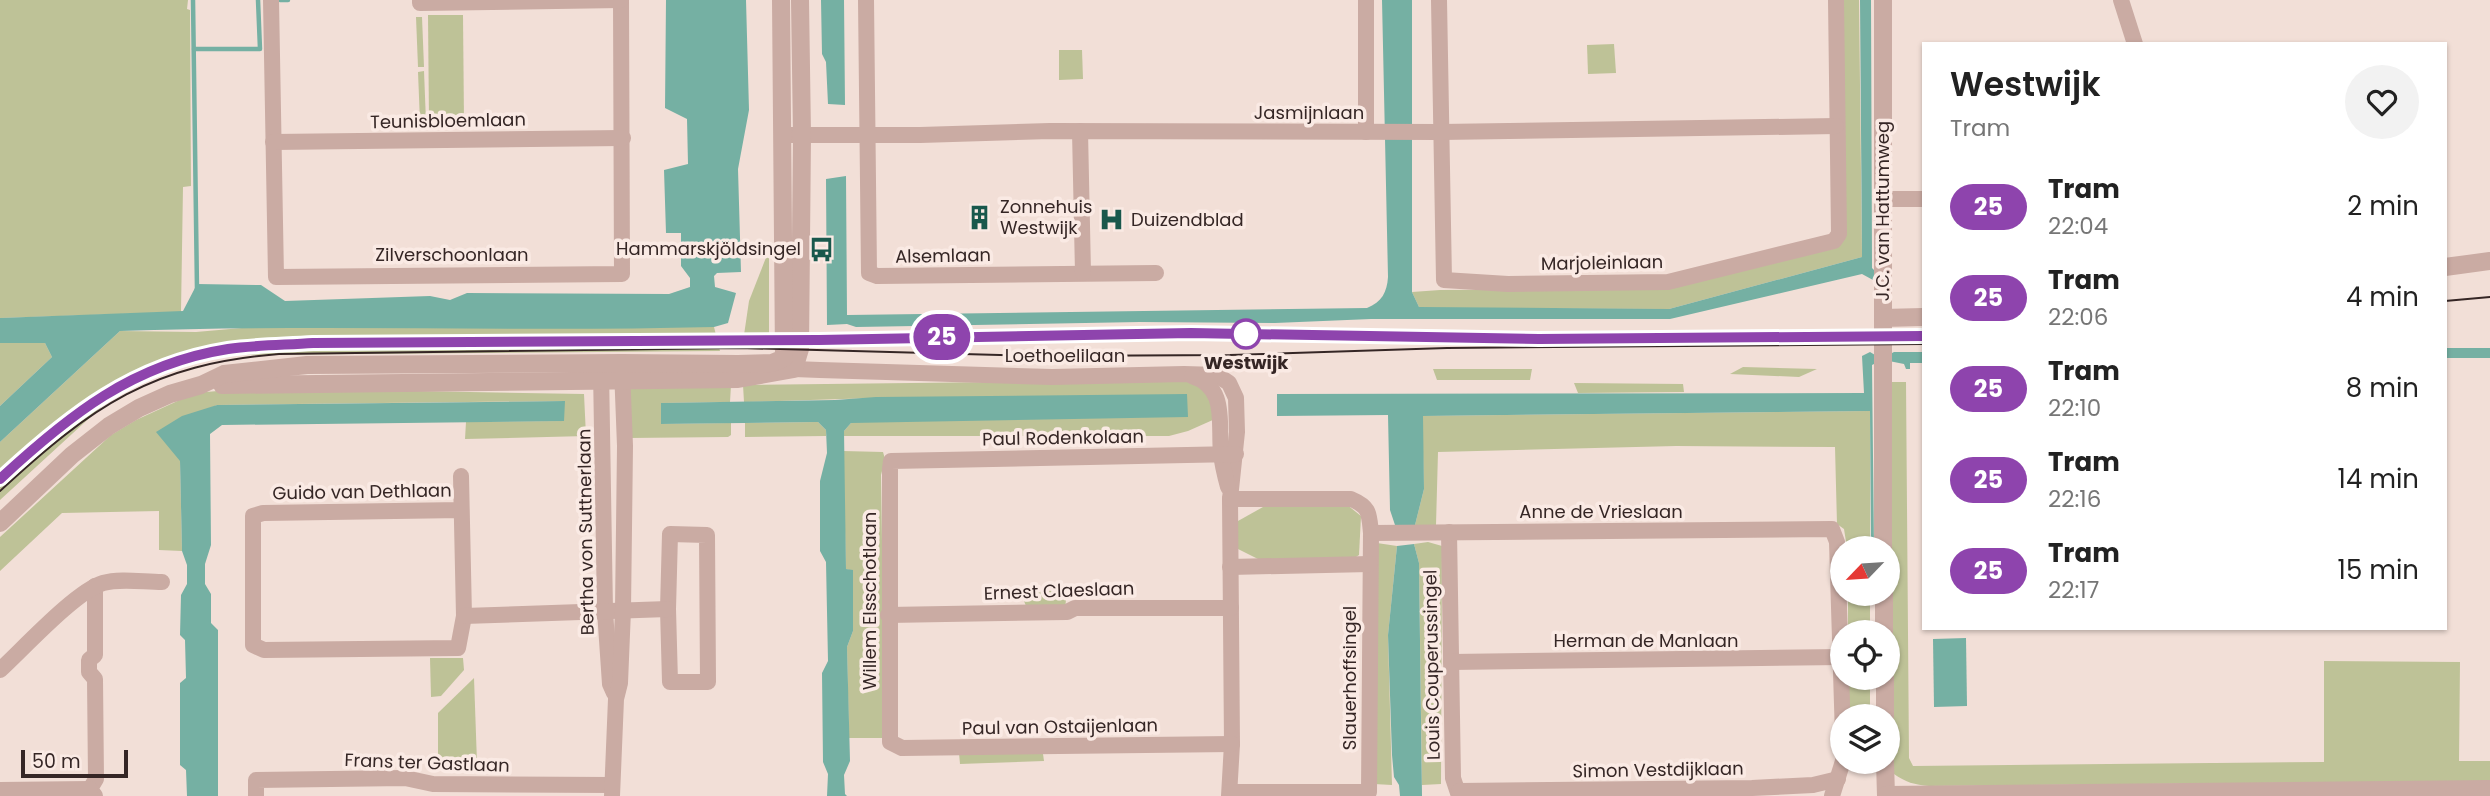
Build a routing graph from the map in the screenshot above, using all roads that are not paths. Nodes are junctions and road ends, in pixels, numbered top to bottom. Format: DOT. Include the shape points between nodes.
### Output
graph roads {
  1 [pos="420,0"];
  2 [pos="621,0"];
  3 [pos="781,0"];
  4 [pos="800,0"];
  5 [pos="866,0"];
  6 [pos="1366,0"];
  7 [pos="1440,0"];
  8 [pos="1836,0"];
  9 [pos="1883,0"];
  10 [pos="2121,0"];
  11 [pos="271,5"];
  12 [pos="2134,42"];
  13 [pos="1836,126"];
  14 [pos="1080,131"];
  15 [pos="1372,132"];
  16 [pos="1441,132"];
  17 [pos="783,135"];
  18 [pos="802,135"];
  19 [pos="866,135"];
  20 [pos="623,138"];
  21 [pos="274,142"];
  22 [pos="1882,199"];
  23 [pos="1922,199"];
  24 [pos="2490,261"];
  25 [pos="2447,267"];
  26 [pos="1083,273"];
  27 [pos="1156,273"];
  28 [pos="1922,317"];
  29 [pos="1883,318"];
  30 [pos="601,363"];
  31 [pos="622,363"];
  32 [pos="789,363"];
  33 [pos="602,382"];
  34 [pos="622,382"];
  35 [pos="201,385"];
  36 [pos="1229,454"];
  37 [pos="891,461"];
  38 [pos="461,476"];
  39 [pos="1230,499"];
  40 [pos="461,510"];
  41 [pos="0,523"];
  42 [pos="1449,532"];
  43 [pos="1371,533"];
  44 [pos="1883,536"];
  45 [pos="1370,564"];
  46 [pos="1230,567"];
  47 [pos="162,582"];
  48 [pos="95,586"];
  49 [pos="1231,608"];
  50 [pos="668,609"];
  51 [pos="623,610"];
  52 [pos="605,611"];
  53 [pos="888,615"];
  54 [pos="464,616"];
  55 [pos="1840,620"];
  56 [pos="1830,657"];
  57 [pos="1451,662"];
  58 [pos="0,670"];
  59 [pos="616,699"];
  60 [pos="890,742"];
  61 [pos="1232,744"];
  62 [pos="1839,774"];
  63 [pos="1885,774"];
  64 [pos="1838,779"];
  65 [pos="2490,789"];
  66 [pos="0,790"];
  67 [pos="612,791"];
  68 [pos="93,793"];
  69 [pos="1459,794"];
  70 [pos="1230,795"];
  71 [pos="256,796"];
  72 [pos="1832,796"];
  73 [pos="1886,796"];
  1 -- 2 [label="street" via="420,4"];
  2 -- 20 [label="street, Zilverschoonlaan"];
  3 -- 17 [label="street"];
  4 -- 18 [label="street"];
  5 -- 19 [label="street"];
  6 -- 15 [label="street"];
  7 -- 16 [label="street, Marjoleinlaan"];
  8 -- 13 [label="street, Marjoleinlaan"];
  9 -- 22 [label="street, J.C. van Hattumweg"];
  10 -- 12 [label="street"];
  11 -- 21 [label="street, Zilverschoonlaan"];
  13 -- 16 [label="street, Jasmijnlaan"];
  13 -- 16 [label="street, Marjoleinlaan" via="1839,234 1834,241 1668,282 1444,280"];
  14 -- 15 [label="street, Jasmijnlaan"];
  14 -- 19 [label="street, Jasmijnlaan"];
  14 -- 26 [label="street"];
  15 -- 16 [label="street, Jasmijnlaan"];
  17 -- 18 [label="street, Jasmijnlaan"];
  17 -- 32 [label="street"];
  18 -- 19 [label="street, Jasmijnlaan"];
  18 -- 32 [label="street" via="800,349"];
  19 -- 26 [label="street, Alsemlaan" via="869,273"];
  20 -- 21 [label="street, Teunisbloemlaan"];
  20 -- 21 [label="street, Zilverschoonlaan" via="622,274 276,277"];
  22 -- 23 [label="street"];
  22 -- 29 [label="street, J.C. van Hattumweg"];
  24 -- 25 [label="street"];
  26 -- 27 [label="street, Alsemlaan"];
  28 -- 29 [label="street"];
  29 -- 44 [label="street, J.C. van Hattumweg"];
  30 -- 31 [label="street"];
  30 -- 33 [label="street, Bertha von Suttnerlaan"];
  30 -- 35 [label="street" via="307,365 224,374"];
  31 -- 32 [label="street"];
  31 -- 34 [label="street, Bertha von Suttnerlaan"];
  32 -- 34 [label="street" via="738,379"];
  32 -- 36 [label="street, Loethoelilaan" via="1052,377 1217,375 1229,383 1236,398"];
  33 -- 34 [label="street"];
  33 -- 35 [label="street"];
  33 -- 52 [label="street, Bertha von Suttnerlaan"];
  34 -- 51 [label="street, Bertha von Suttnerlaan"];
  35 -- 41 [label="street" via="170,394 109,426"];
  36 -- 37 [label="street, Paul Rodenkolaan"];
  36 -- 39 [label="street, Loethoelilaan"];
  37 -- 53 [label="street, Willem Elsschotlaan"];
  38 -- 40 [label="street, Guido van Dethlaan"];
  39 -- 43 [label="street" via="1351,499 1369,512"];
  39 -- 46 [label="street, Loethoelilaan"];
  40 -- 54 [label="street, Guido van Dethlaan"];
  40 -- 54 [label="street, Guido van Dethlaan" via="253,516 253,645 264,650 458,648"];
  42 -- 43 [label="street, Anne de Vrieslaan"];
  42 -- 55 [label="street, Anne de Vrieslaan" via="1832,529 1837,542"];
  42 -- 57 [label="street, Louis Couperussingel"];
  43 -- 45 [label="street, Slauerhoffsingel"];
  45 -- 46 [label="street"];
  45 -- 70 [label="street, Slauerhoffsingel" via="1368,793"];
  46 -- 49 [label="street, Loethoelilaan"];
  47 -- 48 [label="street"];
  48 -- 58 [label="street"];
  48 -- 68 [label="street" via="95,655 89,660 89,672 95,679"];
  49 -- 53 [label="street, Ernest Claeslaan"];
  49 -- 61 [label="street, Loethoelilaan"];
  50 -- 50 [label="street" via="670,682 708,682 707,535 670,534"];
  50 -- 51 [label="street"];
  51 -- 52 [label="street"];
  51 -- 59 [label="street, Bertha von Suttnerlaan"];
  52 -- 54 [label="street"];
  52 -- 59 [label="street, Bertha von Suttnerlaan" via="610,684"];
  53 -- 60 [label="street, Willem Elsschotlaan"];
  56 -- 57 [label="street, Herman de Manlaan"];
  57 -- 69 [label="street, Louis Couperussingel" via="1453,778"];
  59 -- 67 [label="street, Bertha von Suttnerlaan"];
  60 -- 61 [label="street, Paul van Ostaijenlaan" via="902,748"];
  61 -- 70 [label="street, Loethoelilaan"];
  62 -- 64 [label="street"];
  63 -- 73 [label="street"];
  64 -- 69 [label="street, Simon Vestdijklaan" via="1752,788"];
  64 -- 72 [label="street"];
  65 -- 73 [label="street"];
  66 -- 68 [label="street"];
  67 -- 71 [label="street, Frans ter Gastlaan" via="433,784 405,778 256,780"];
}
